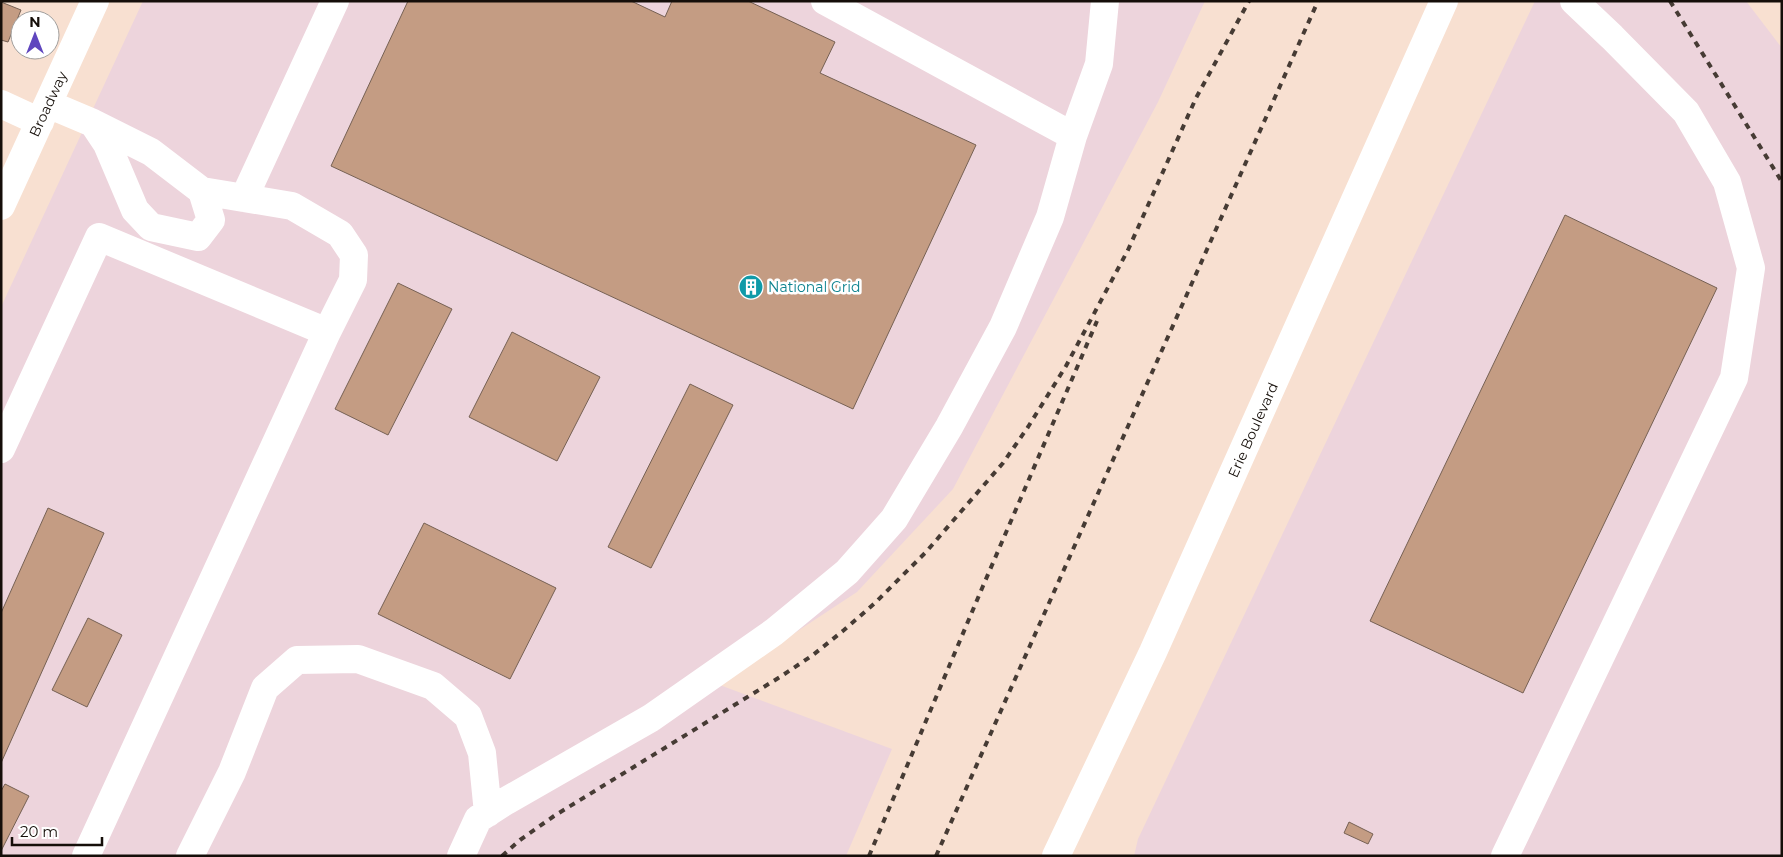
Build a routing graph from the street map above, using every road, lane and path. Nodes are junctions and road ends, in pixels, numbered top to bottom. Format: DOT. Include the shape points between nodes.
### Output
graph roads {
  1 [pos="95,1"];
  2 [pos="335,1"];
  3 [pos="824,1"];
  4 [pos="1105,1"];
  5 [pos="1444,1"];
  6 [pos="1574,1"];
  7 [pos="1,104"];
  8 [pos="44,113"];
  9 [pos="93,123"];
  10 [pos="1073,136"];
  11 [pos="202,191"];
  12 [pos="244,198"];
  13 [pos="1,206"];
  14 [pos="327,332"];
  15 [pos="1,449"];
  16 [pos="488,813"];
  17 [pos="86,856"];
  18 [pos="190,856"];
  19 [pos="461,856"];
  20 [pos="1056,856"];
  21 [pos="1505,856"];
  1 -- 8 [label="street, Broadway"];
  2 -- 12 [label="street"];
  3 -- 10 [label="street"];
  4 -- 10 [label="street" via="1099,64"];
  5 -- 20 [label="street, Erie Boulevard" via="1158,643"];
  6 -- 21 [label="street" via="1686,112 1727,182 1751,268 1734,378"];
  7 -- 8 [label="street"];
  8 -- 9 [label="street"];
  8 -- 13 [label="street, Broadway"];
  9 -- 11 [label="street" via="151,152"];
  9 -- 11 [label="street" via="106,144 135,210 151,227 198,237 211,220"];
  10 -- 16 [label="street" via="1050,217 1003,327 894,519 847,572 774,632 651,718"];
  11 -- 12 [label="street"];
  12 -- 14 [label="street" via="292,206 340,234 354,255 353,280"];
  14 -- 15 [label="street" via="99,237"];
  14 -- 17 [label="street"];
  16 -- 18 [label="street" via="482,753 468,716 433,686 358,659 296,660 266,688 232,772"];
  16 -- 19 [label="street" via="478,819"];
}
